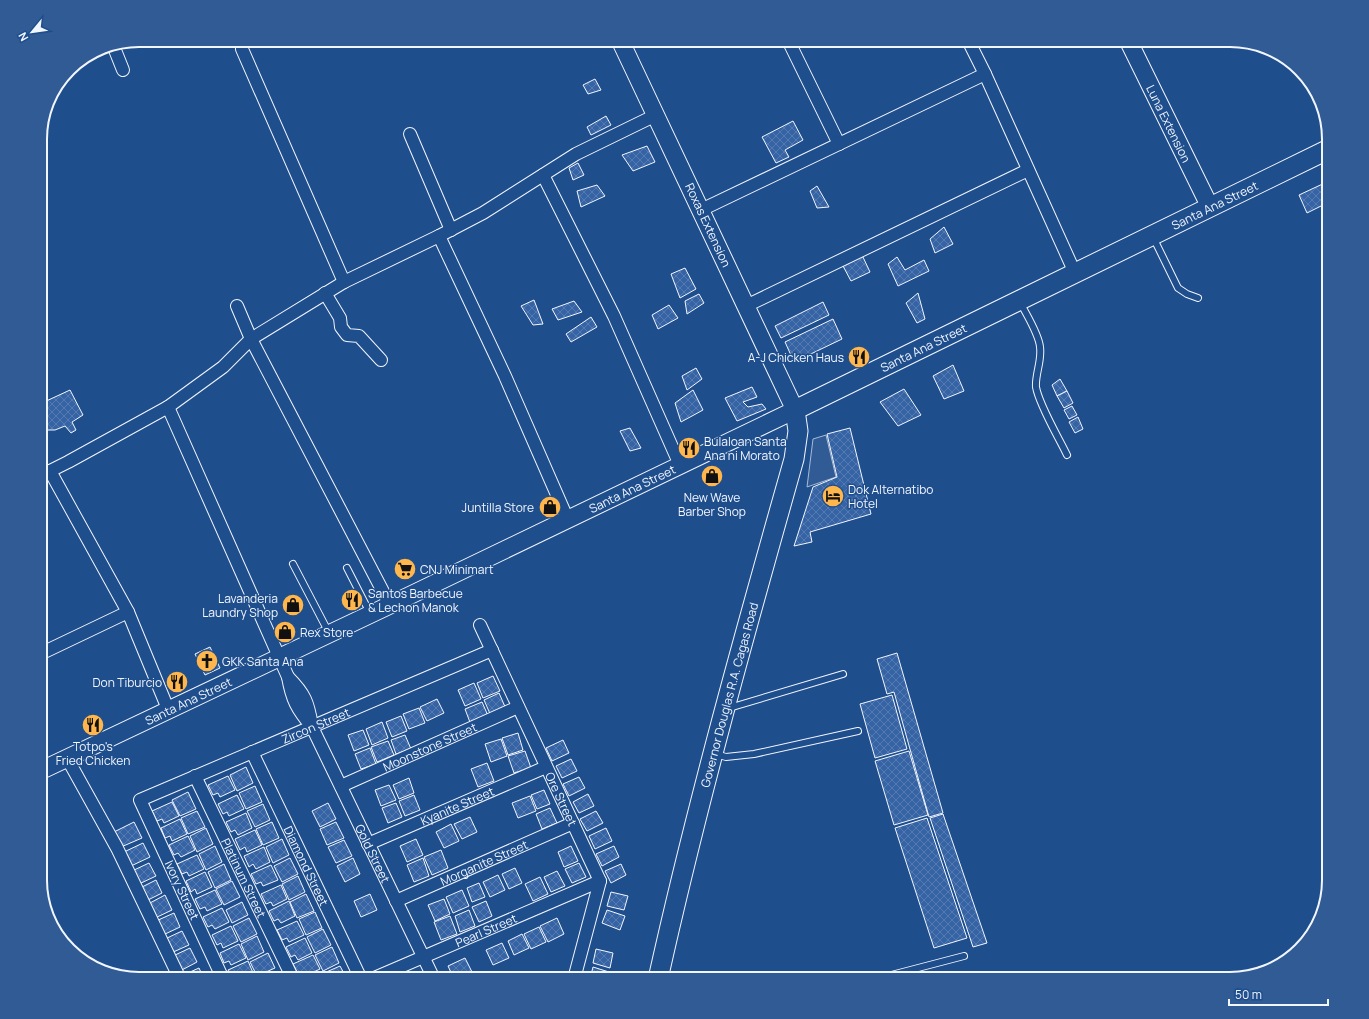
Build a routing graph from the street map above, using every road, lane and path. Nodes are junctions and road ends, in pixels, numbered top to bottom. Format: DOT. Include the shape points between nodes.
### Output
graph roads {
  1 [pos="623,47"];
  2 [pos="791,47"];
  3 [pos="972,47"];
  4 [pos="1131,47"];
  5 [pos="242,49"];
  6 [pos="115,50"];
  7 [pos="123,70"];
  8 [pos="985,74"];
  9 [pos="656,115"];
  10 [pos="410,134"];
  11 [pos="839,144"];
  12 [pos="1322,151"];
  13 [pos="1028,170"];
  14 [pos="543,175"];
  15 [pos="1210,207"];
  16 [pos="701,210"];
  17 [pos="451,230"];
  18 [pos="1152,235"];
  19 [pos="439,236"];
  20 [pos="1075,273"];
  21 [pos="344,282"];
  22 [pos="325,293"];
  23 [pos="1198,298"];
  24 [pos="1019,300"];
  25 [pos="237,306"];
  26 [pos="746,306"];
  27 [pos="251,339"];
  28 [pos="381,360"];
  29 [pos="168,407"];
  30 [pos="795,410"];
  31 [pos="1067,455"];
  32 [pos="680,465"];
  33 [pos="47,472"];
  34 [pos="47,476"];
  35 [pos="568,520"];
  36 [pos="293,564"];
  37 [pos="347,568"];
  38 [pos="390,605"];
  39 [pos="128,612"];
  40 [pos="371,614"];
  41 [pos="480,625"];
  42 [pos="330,633"];
  43 [pos="492,650"];
  44 [pos="47,651"];
  45 [pos="279,657"];
  46 [pos="843,674"];
  47 [pos="518,707"];
  48 [pos="168,709"];
  49 [pos="724,709"];
  50 [pos="312,727"];
  51 [pos="858,731"];
  52 [pos="252,752"];
  53 [pos="712,754"];
  54 [pos="67,758"];
  55 [pos="546,767"];
  56 [pos="47,768"];
  57 [pos="195,776"];
  58 [pos="341,786"];
  59 [pos="140,800"];
  60 [pos="572,823"];
  61 [pos="368,844"];
  62 [pos="600,881"];
  63 [pos="396,901"];
  64 [pos="964,956"];
  65 [pos="423,957"];
  66 [pos="177,972"];
  67 [pos="220,972"];
  68 [pos="290,972"];
  69 [pos="358,972"];
  70 [pos="388,972"];
  71 [pos="430,972"];
  72 [pos="576,972"];
  73 [pos="660,972"];
  74 [pos="903,972"];
  1 -- 9 [label="main road, Roxas Extension"];
  2 -- 11 [label="street"];
  3 -- 8 [label="street"];
  4 -- 15 [label="main road, Luna Extension"];
  5 -- 21 [label="street"];
  6 -- 7 [label="street"];
  8 -- 11 [label="street"];
  8 -- 13 [label="street"];
  9 -- 14 [label="street" via="576,154"];
  9 -- 16 [label="main road, Roxas Extension"];
  10 -- 17 [label="street"];
  11 -- 16 [label="street"];
  12 -- 15 [label="main road, Santa Ana Street"];
  13 -- 20 [label="street"];
  13 -- 26 [label="street"];
  14 -- 17 [label="street"];
  14 -- 32 [label="street" via="614,316"];
  15 -- 18 [label="main road, Santa Ana Street"];
  16 -- 26 [label="main road, Roxas Extension"];
  17 -- 19 [label="street"];
  18 -- 20 [label="main road, Santa Ana Street"];
  18 -- 23 [label="lane" via="1178,288"];
  19 -- 21 [label="street"];
  19 -- 35 [label="street"];
  20 -- 24 [label="main road, Santa Ana Street"];
  21 -- 22 [label="street"];
  22 -- 27 [label="street"];
  22 -- 28 [label="street" via="340,318 341,328 347,335 359,336"];
  24 -- 30 [label="main road, Santa Ana Street"];
  24 -- 31 [label="lane" via="1040,347 1036,388"];
  25 -- 27 [label="street"];
  26 -- 30 [label="main road, Roxas Extension"];
  27 -- 29 [label="street" via="223,367"];
  27 -- 38 [label="street"];
  29 -- 33 [label="street"];
  29 -- 45 [label="street, Gold Street"];
  30 -- 32 [label="main road, Santa Ana Street"];
  30 -- 49 [label="main road, Governor Douglas R.A. Cagas Road" via="798,432 794,459"];
  32 -- 35 [label="main road, Santa Ana Street"];
  34 -- 39 [label="street"];
  35 -- 38 [label="main road, Santa Ana Street"];
  36 -- 42 [label="lane"];
  37 -- 40 [label="lane"];
  38 -- 40 [label="main road, Santa Ana Street"];
  39 -- 44 [label="street"];
  39 -- 48 [label="street"];
  40 -- 42 [label="main road, Santa Ana Street"];
  41 -- 43 [label="street, Ore Street"];
  42 -- 45 [label="main road, Santa Ana Street"];
  43 -- 47 [label="street, Ore Street"];
  43 -- 50 [label="street, Zircon Street"];
  45 -- 48 [label="main road, Santa Ana Street"];
  45 -- 50 [label="street, Gold Street" via="288,677 301,690 309,706"];
  46 -- 49 [label="lane"];
  47 -- 55 [label="street, Ore Street"];
  47 -- 58 [label="street, Moonstone Street"];
  48 -- 54 [label="main road, Santa Ana Street"];
  49 -- 53 [label="main road, Governor Douglas R.A. Cagas Road"];
  50 -- 52 [label="street, Zircon Street"];
  50 -- 58 [label="street, Gold Street"];
  51 -- 53 [label="lane" via="754,754 726,757"];
  52 -- 57 [label="street, Zircon Street"];
  52 -- 69 [label="street, Diamond Street"];
  53 -- 73 [label="main road, Governor Douglas R.A. Cagas Road"];
  54 -- 56 [label="main road, Santa Ana Street"];
  54 -- 66 [label="street" via="117,848"];
  55 -- 60 [label="street, Ore Street"];
  55 -- 61 [label="street, Kyanite Street"];
  57 -- 59 [label="street, Zircon Street"];
  57 -- 68 [label="street, Platinum Street"];
  58 -- 61 [label="street, Gold Street"];
  59 -- 67 [label="street, Ivory Street"];
  60 -- 62 [label="street, Ore Street"];
  60 -- 63 [label="street, Morganite Street"];
  61 -- 63 [label="street, Gold Street"];
  62 -- 65 [label="street, Pearl Street"];
  62 -- 72 [label="street"];
  63 -- 65 [label="street, Gold Street"];
  64 -- 74 [label="lane"];
  65 -- 70 [label="street, Pearl Street"];
  65 -- 71 [label="street, Gold Street"];
}
